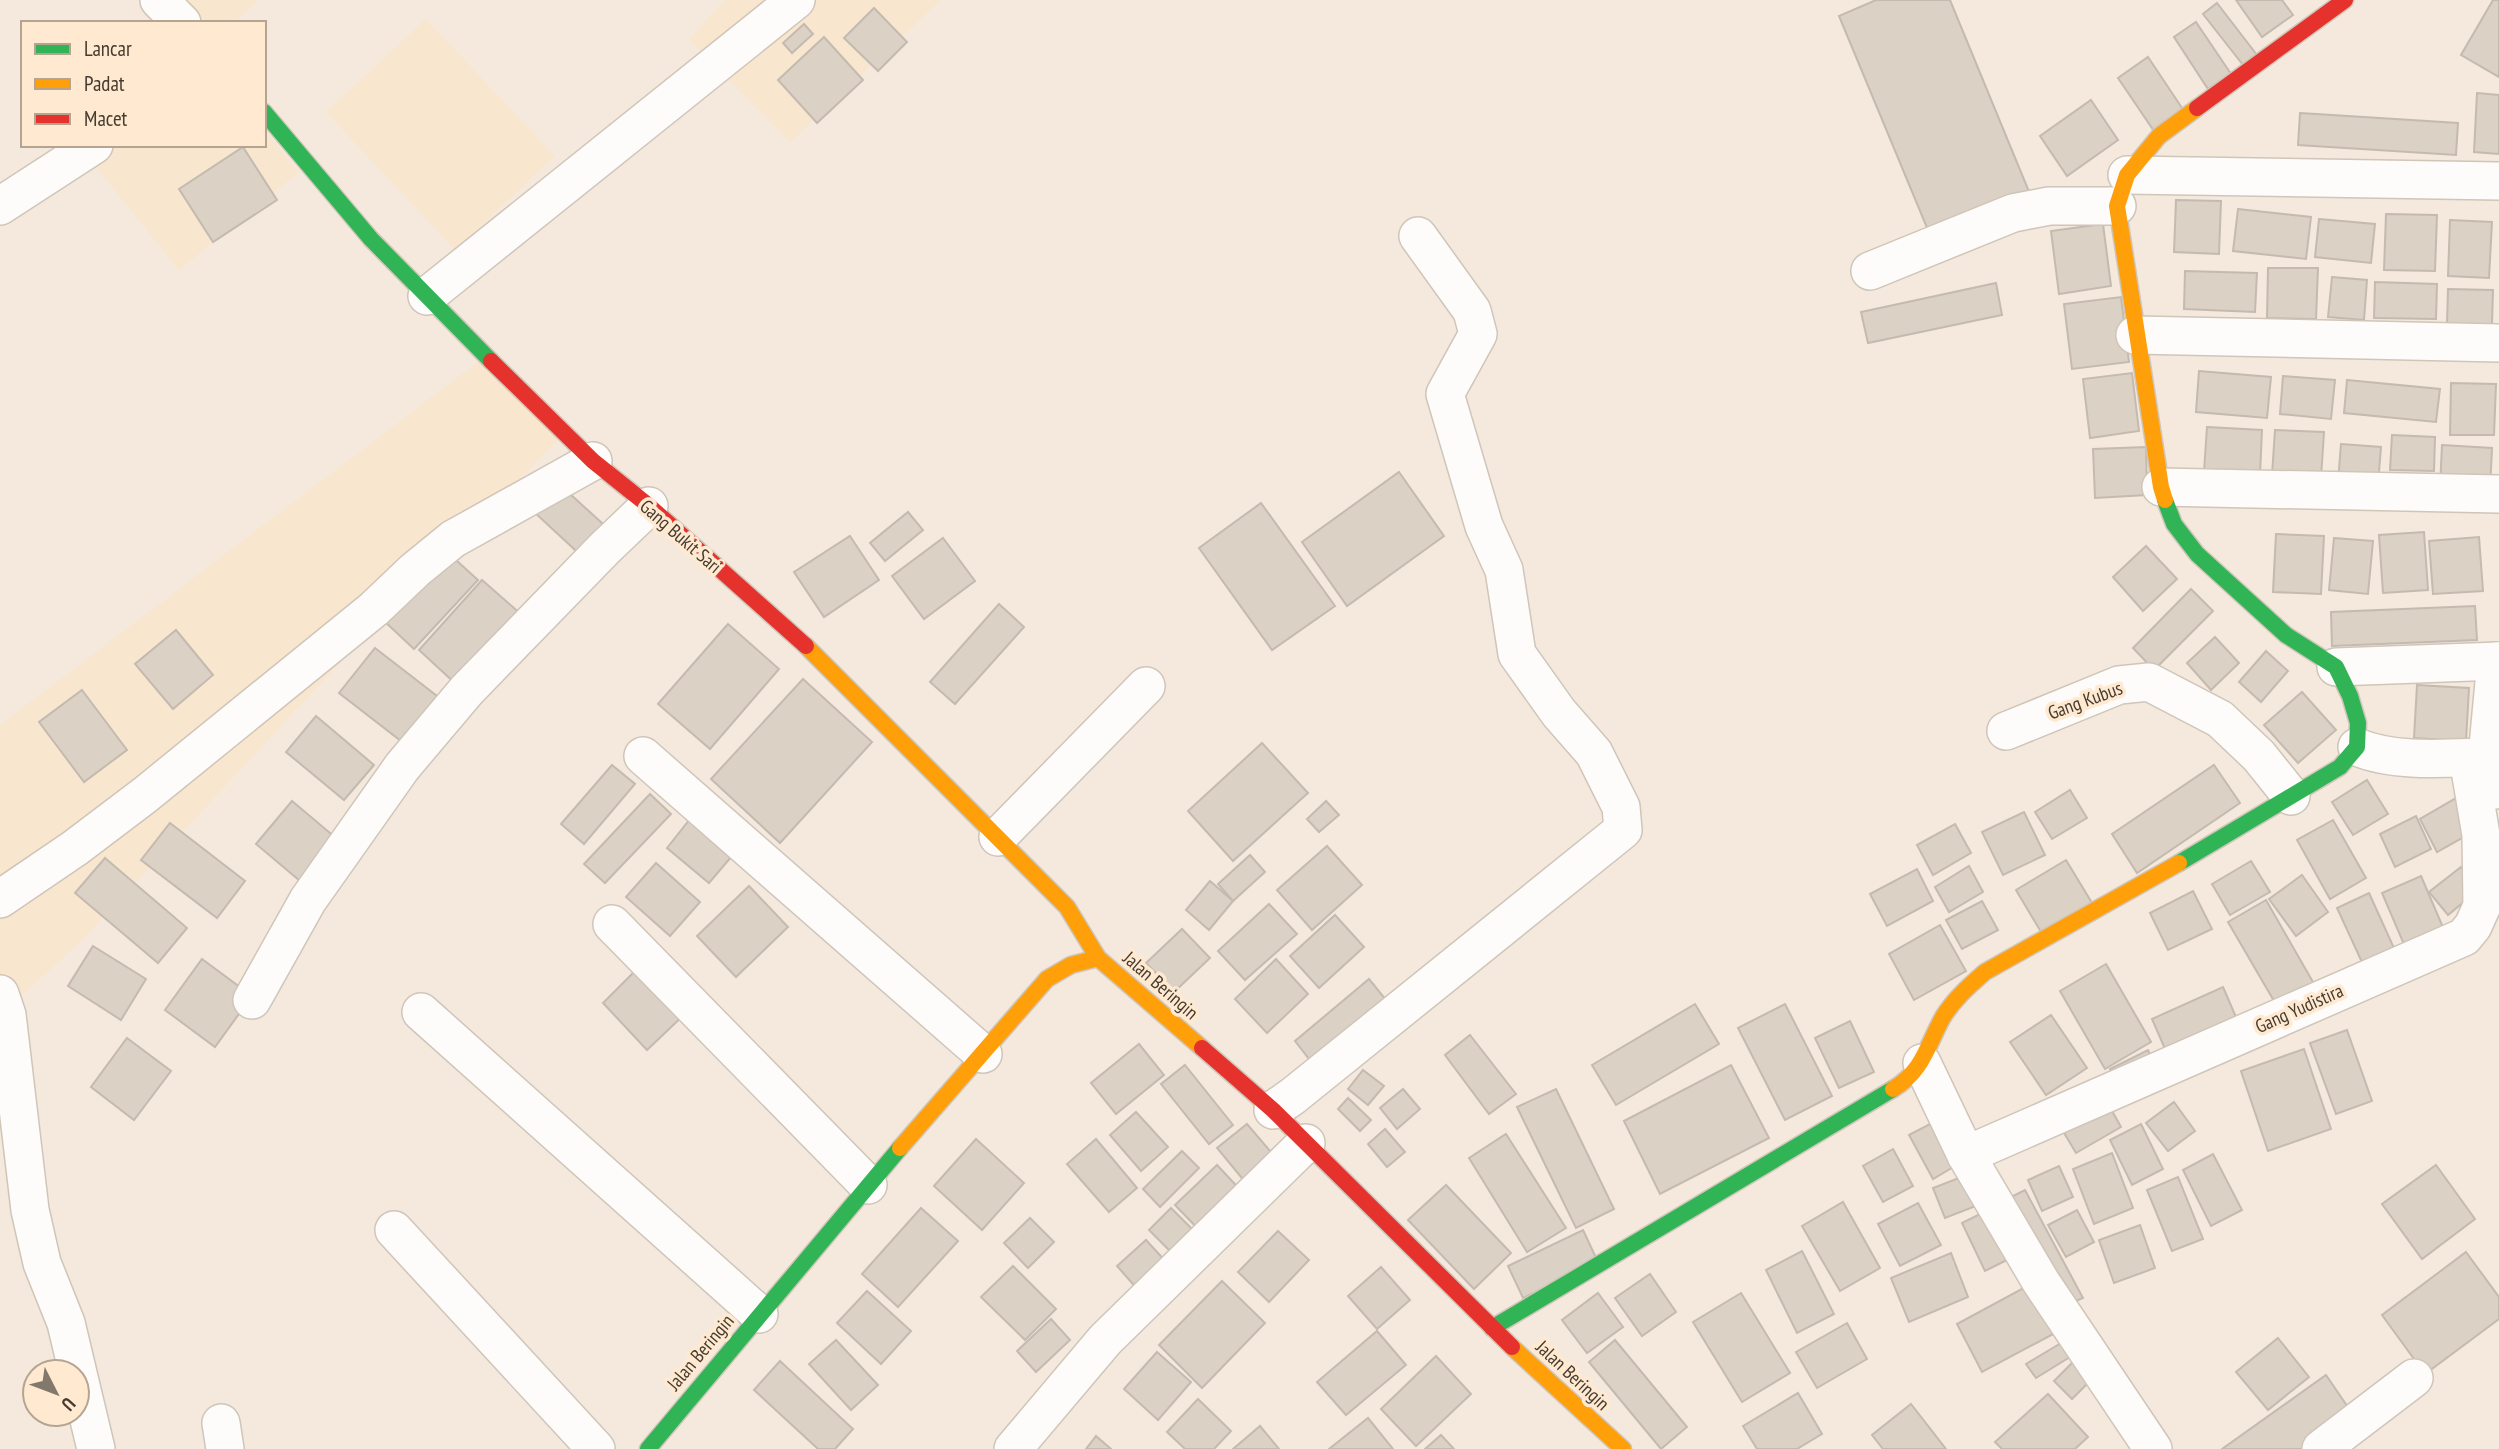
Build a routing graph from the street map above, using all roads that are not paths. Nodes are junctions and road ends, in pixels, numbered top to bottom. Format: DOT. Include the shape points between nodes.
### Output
graph roads {
  1 [pos="159,0"];
  2 [pos="796,0"];
  3 [pos="2344,0"];
  4 [pos="180,21"];
  5 [pos="266,115"];
  6 [pos="90,147"];
  7 [pos="2499,181"];
  8 [pos="2122,191"];
  9 [pos="0,206"];
  10 [pos="1418,236"];
  11 [pos="1870,271"];
  12 [pos="427,296"];
  13 [pos="2135,335"];
  14 [pos="2499,343"];
  15 [pos="593,461"];
  16 [pos="2161,487"];
  17 [pos="2499,494"];
  18 [pos="649,506"];
  19 [pos="2498,661"];
  20 [pos="2336,667"];
  21 [pos="1146,686"];
  22 [pos="2006,731"];
  23 [pos="2357,747"];
  24 [pos="643,756"];
  25 [pos="2478,757"];
  26 [pos="2291,796"];
  27 [pos="2499,797"];
  28 [pos="998,836"];
  29 [pos="0,899"];
  30 [pos="612,925"];
  31 [pos="1098,958"];
  32 [pos="0,994"];
  33 [pos="252,1000"];
  34 [pos="421,1012"];
  35 [pos="983,1054"];
  36 [pos="1922,1063"];
  37 [pos="1273,1110"];
  38 [pos="1306,1143"];
  39 [pos="1966,1155"];
  40 [pos="869,1185"];
  41 [pos="394,1230"];
  42 [pos="759,1314"];
  43 [pos="1492,1328"];
  44 [pos="2414,1378"];
  45 [pos="96,1449"];
  46 [pos="596,1449"];
  47 [pos="648,1449"];
  48 [pos="1013,1449"];
  49 [pos="1623,1449"];
  50 [pos="2153,1449"];
  51 [pos="2321,1449"];
  1 -- 4 [label="street"];
  2 -- 12 [label="street"];
  3 -- 8 [label="street" via="2159,136"];
  5 -- 12 [label="street, Gang Bukit Sari" via="371,239"];
  6 -- 9 [label="street"];
  7 -- 8 [label="street"];
  8 -- 11 [label="street" via="2013,213"];
  8 -- 13 [label="street"];
  10 -- 37 [label="street" via="1472,311 1478,334 1445,394 1484,526 1504,570 1517,654 1594,753 1621,807 1623,830"];
  12 -- 15 [label="street, Gang Bukit Sari"];
  13 -- 14 [label="street"];
  13 -- 16 [label="street"];
  15 -- 18 [label="street, Gang Bukit Sari"];
  15 -- 29 [label="street" via="453,539 145,795"];
  16 -- 17 [label="street"];
  16 -- 20 [label="street" via="2174,523 2197,554 2286,635"];
  18 -- 28 [label="street, Gang Bukit Sari" via="825,663"];
  18 -- 33 [label="street" via="467,690 402,767 307,901"];
  19 -- 20 [label="street"];
  19 -- 25 [label="street"];
  20 -- 23 [label="street" via="2358,723"];
  21 -- 28 [label="street"];
  22 -- 26 [label="street, Gang Kubus" via="2119,684 2149,682 2220,719 2259,756"];
  23 -- 25 [label="street" via="2420,758"];
  23 -- 26 [label="street" via="2340,767"];
  24 -- 35 [label="street"];
  25 -- 27 [label="street"];
  25 -- 39 [label="street, Gang Yudistira" via="2482,906 2464,937"];
  26 -- 36 [label="street" via="1985,972 1944,1016"];
  28 -- 31 [label="street, Gang Bukit Sari" via="1067,906"];
  30 -- 40 [label="street"];
  31 -- 35 [label="street, Jalan Beringin" via="1063,968 1047,979"];
  31 -- 37 [label="street, Jalan Beringin"];
  32 -- 45 [label="street" via="30,1210 42,1263 65,1323"];
  34 -- 42 [label="street"];
  35 -- 40 [label="street, Jalan Beringin"];
  36 -- 39 [label="street"];
  36 -- 43 [label="street" via="1900,1085"];
  37 -- 38 [label="street, Jalan Beringin"];
  38 -- 43 [label="street, Jalan Beringin"];
  38 -- 48 [label="street" via="1105,1340"];
  39 -- 50 [label="street" via="2041,1282"];
  40 -- 42 [label="street, Jalan Beringin"];
  41 -- 46 [label="street"];
  42 -- 47 [label="street, Jalan Beringin"];
  43 -- 49 [label="street, Jalan Beringin"];
  44 -- 51 [label="street"];
}
